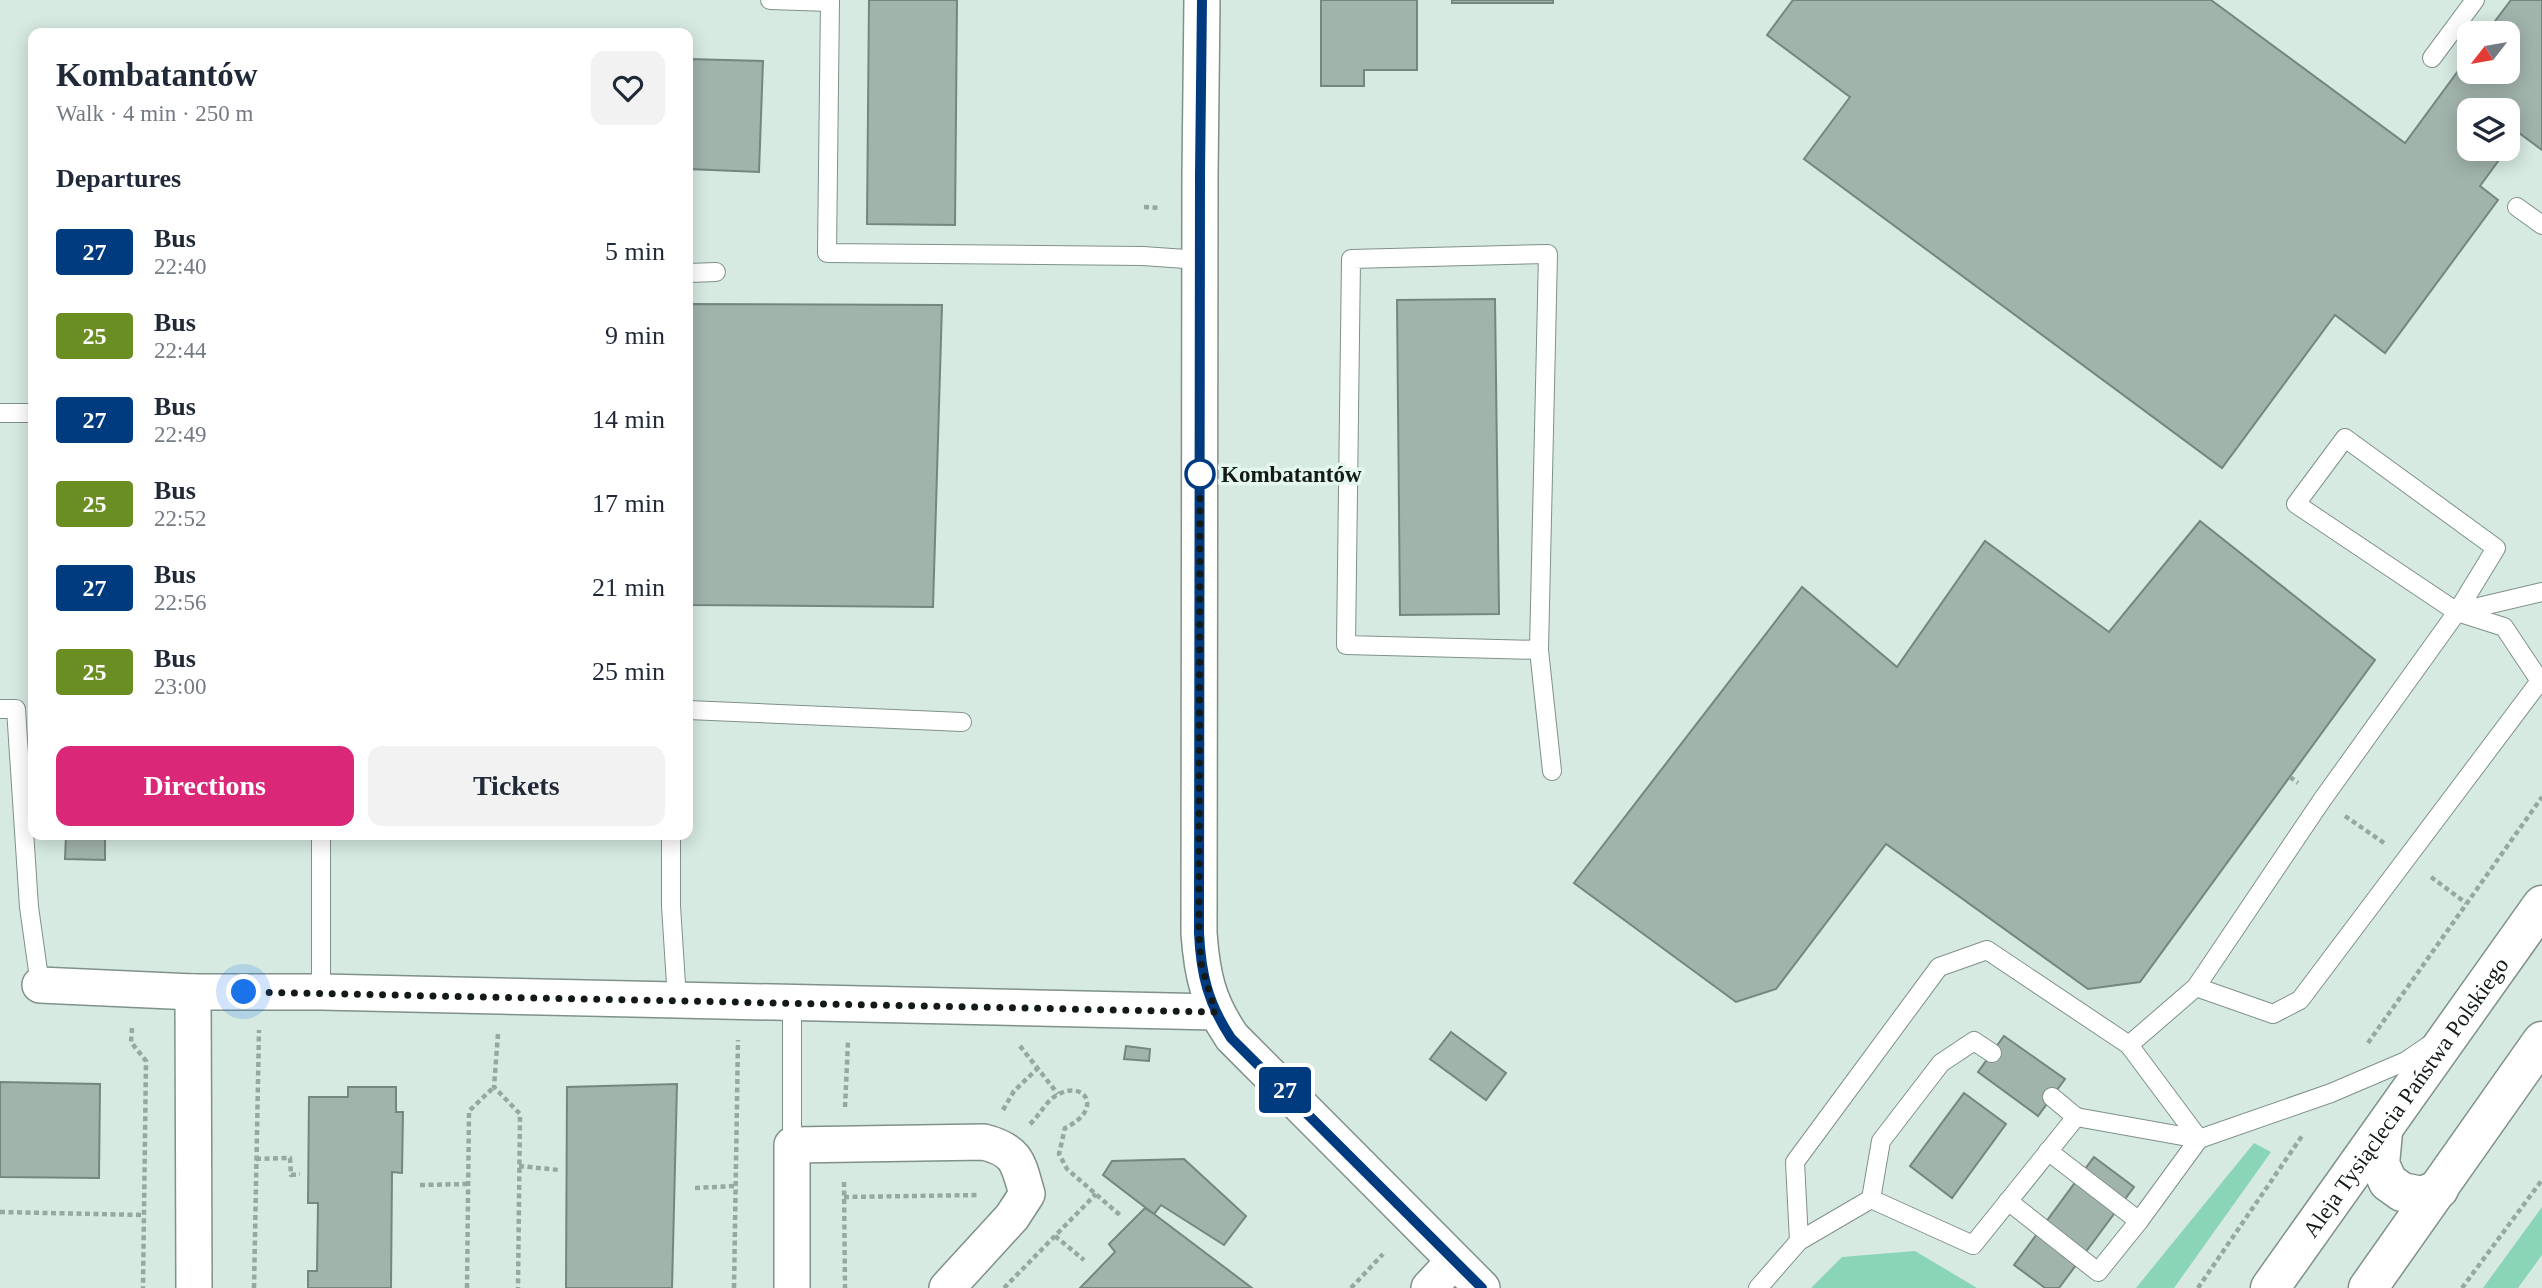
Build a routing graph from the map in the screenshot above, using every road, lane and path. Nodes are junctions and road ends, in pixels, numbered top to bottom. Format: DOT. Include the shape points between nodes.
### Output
graph roads {
  1 [pos="770,0"];
  2 [pos="1202,0"];
  3 [pos="2475,0"];
  4 [pos="830,1"];
  5 [pos="2432,58"];
  6 [pos="2518,207"];
  7 [pos="2542,226"];
  8 [pos="1200,260"];
  9 [pos="716,272"];
  10 [pos="693,273"];
  11 [pos="0,413"];
  12 [pos="28,414"];
  13 [pos="2542,592"];
  14 [pos="2457,612"];
  15 [pos="1539,650"];
  16 [pos="0,709"];
  17 [pos="693,710"];
  18 [pos="962,722"];
  19 [pos="1552,771"];
  20 [pos="2290,777"];
  21 [pos="2322,800"];
  22 [pos="321,840"];
  23 [pos="671,840"];
  24 [pos="2406,859"];
  25 [pos="2466,903"];
  26 [pos="2542,905"];
  27 [pos="40,985"];
  28 [pos="2196,987"];
  29 [pos="133,990"];
  30 [pos="193,992"];
  31 [pos="321,992"];
  32 [pos="677,1000"];
  33 [pos="792,1002"];
  34 [pos="1215,1012"];
  35 [pos="2457,1026"];
  36 [pos="499,1027"];
  37 [pos="259,1028"];
  38 [pos="738,1036"];
  39 [pos="1012,1037"];
  40 [pos="2542,1041"];
  41 [pos="2129,1045"];
  42 [pos="1992,1053"];
  43 [pos="1038,1068"];
  44 [pos="494,1087"];
  45 [pos="1058,1094"];
  46 [pos="2052,1097"];
  47 [pos="1001,1115"];
  48 [pos="2076,1117"];
  49 [pos="1023,1129"];
  50 [pos="2383,1132"];
  51 [pos="2199,1139"];
  52 [pos="792,1145"];
  53 [pos="2048,1150"];
  54 [pos="256,1159"];
  55 [pos="519,1166"];
  56 [pos="1067,1169"];
  57 [pos="559,1170"];
  58 [pos="300,1174"];
  59 [pos="2542,1180"];
  60 [pos="468,1184"];
  61 [pos="419,1185"];
  62 [pos="736,1186"];
  63 [pos="695,1188"];
  64 [pos="2439,1189"];
  65 [pos="1027,1194"];
  66 [pos="1096,1194"];
  67 [pos="844,1197"];
  68 [pos="1871,1199"];
  69 [pos="2008,1200"];
  70 [pos="0,1212"];
  71 [pos="144,1215"];
  72 [pos="1121,1216"];
  73 [pos="2138,1221"];
  74 [pos="1055,1236"];
  75 [pos="1799,1241"];
  76 [pos="1383,1254"];
  77 [pos="1084,1260"];
  78 [pos="1454,1261"];
  79 [pos="143,1288"];
  80 [pos="194,1288"];
  81 [pos="254,1288"];
  82 [pos="467,1288"];
  83 [pos="518,1288"];
  84 [pos="734,1288"];
  85 [pos="792,1288"];
  86 [pos="947,1288"];
  87 [pos="1004,1288"];
  88 [pos="1351,1288"];
  89 [pos="1429,1288"];
  90 [pos="1482,1288"];
  91 [pos="1758,1288"];
  92 [pos="2270,1288"];
  93 [pos="2368,1288"];
  94 [pos="2462,1288"];
  1 -- 4 [label="lane"];
  2 -- 8 [label="street"];
  3 -- 5 [label="lane"];
  4 -- 8 [label="lane" via="827,253"];
  6 -- 7 [label="lane"];
  8 -- 34 [label="street" via="1199,933 1201,963"];
  9 -- 10 [label="lane"];
  11 -- 12 [label="lane"];
  13 -- 14 [label="lane"];
  14 -- 14 [label="lane" via="2296,504 2345,438 2496,548"];
  14 -- 21 [label="lane"];
  14 -- 24 [label="lane" via="2504,627 2540,681"];
  15 -- 15 [label="lane" via="1548,254 1351,259 1346,645"];
  15 -- 19 [label="lane"];
  16 -- 27 [label="lane" via="16,709 29,907"];
  17 -- 18 [label="lane"];
  20 -- 21 [label="path"];
  21 -- 24 [label="path"];
  21 -- 28 [label="lane"];
  22 -- 31 [label="lane"];
  23 -- 32 [label="lane"];
  24 -- 25 [label="path"];
  24 -- 28 [label="lane" via="2300,1000 2273,1014"];
  26 -- 35 [label="main road, Aleja Tysiąclecia Państwa Polskiego"];
  27 -- 29 [label="street"];
  28 -- 41 [label="lane"];
  29 -- 30 [label="street"];
  29 -- 71 [label="path" via="131,1042 145,1061"];
  30 -- 31 [label="street"];
  30 -- 80 [label="street"];
  31 -- 32 [label="street"];
  32 -- 33 [label="street"];
  33 -- 34 [label="street"];
  33 -- 52 [label="lane"];
  34 -- 78 [label="street" via="1231,1038"];
  35 -- 50 [label="main road, Aleja Tysiąclecia Państwa Polskiego"];
  35 -- 51 [label="lane" via="2406,1061"];
  36 -- 44 [label="path"];
  37 -- 54 [label="path"];
  38 -- 62 [label="path"];
  39 -- 43 [label="path"];
  40 -- 64 [label="main road"];
  41 -- 51 [label="lane"];
  41 -- 75 [label="lane" via="1987,950 1939,967 1795,1162"];
  42 -- 68 [label="lane" via="1974,1041 1941,1063 1881,1142"];
  43 -- 45 [label="path"];
  43 -- 47 [label="path" via="1014,1091"];
  44 -- 55 [label="path" via="520,1114"];
  44 -- 60 [label="path" via="469,1111"];
  45 -- 49 [label="path"];
  45 -- 56 [label="path" via="1078,1091 1088,1107 1084,1117 1065,1128 1059,1154"];
  46 -- 48 [label="lane"];
  48 -- 51 [label="lane"];
  48 -- 53 [label="lane"];
  50 -- 64 [label="main road" via="2380,1164 2388,1182 2402,1192 2422,1196"];
  50 -- 92 [label="main road, Aleja Tysiąclecia Państwa Polskiego"];
  51 -- 73 [label="lane"];
  52 -- 65 [label="street" via="984,1142 1003,1147 1017,1160"];
  52 -- 85 [label="street"];
  53 -- 69 [label="lane"];
  53 -- 73 [label="lane"];
  54 -- 58 [label="path" via="290,1158 291,1175"];
  54 -- 81 [label="path"];
  55 -- 57 [label="path"];
  55 -- 83 [label="path"];
  56 -- 65 [label="path"];
  56 -- 66 [label="path"];
  59 -- 94 [label="path"];
  60 -- 61 [label="path"];
  60 -- 82 [label="path"];
  62 -- 63 [label="path"];
  62 -- 84 [label="path"];
  64 -- 93 [label="main road"];
  65 -- 67 [label="path"];
  65 -- 86 [label="street"];
  66 -- 72 [label="path"];
  66 -- 74 [label="path"];
  68 -- 69 [label="lane" via="1973,1245"];
  68 -- 75 [label="lane"];
  69 -- 73 [label="lane" via="2098,1272"];
  70 -- 71 [label="path"];
  71 -- 79 [label="path"];
  74 -- 77 [label="path"];
  74 -- 87 [label="path"];
  75 -- 91 [label="lane"];
  76 -- 88 [label="path"];
  78 -- 89 [label="street"];
  78 -- 90 [label="street"];
}
